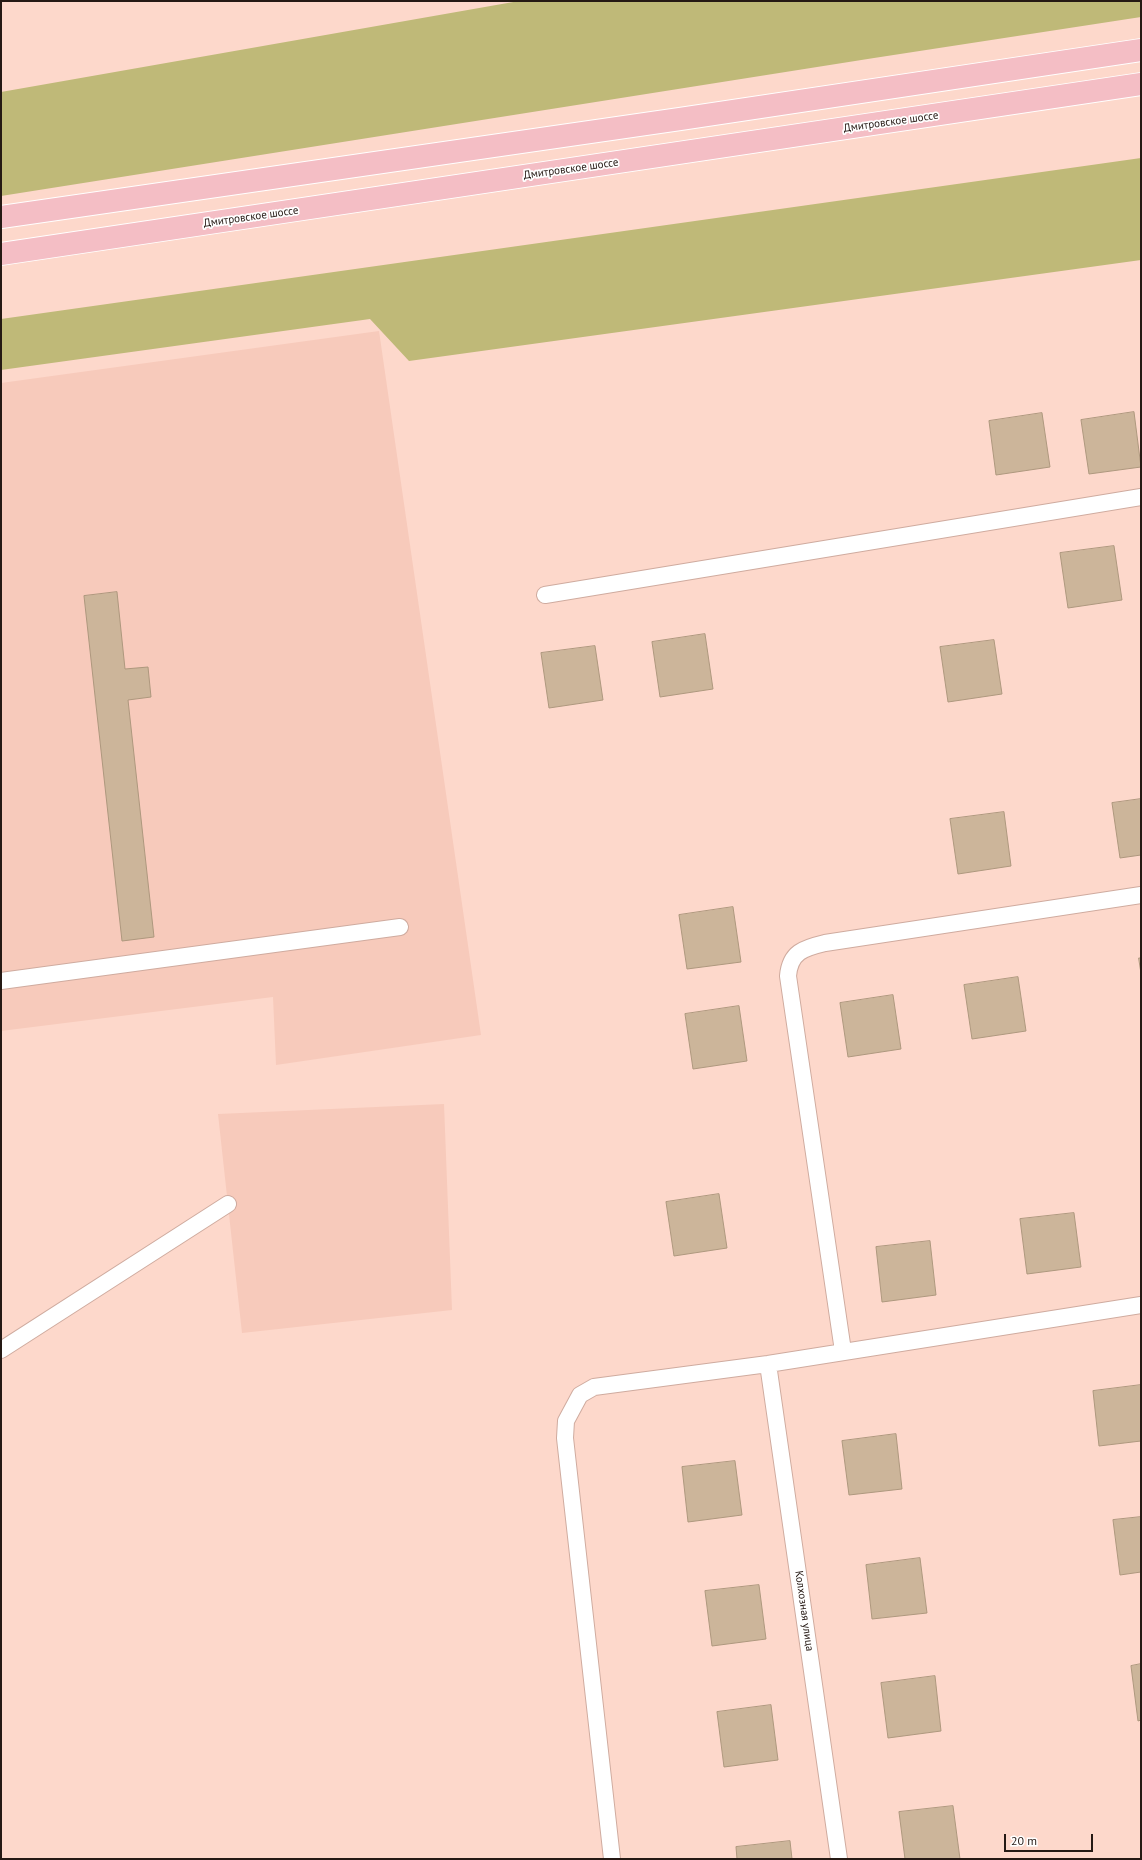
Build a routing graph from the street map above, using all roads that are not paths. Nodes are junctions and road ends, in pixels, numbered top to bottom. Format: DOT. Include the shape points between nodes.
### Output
graph roads {
  1 [pos="1141,50"];
  2 [pos="1141,84"];
  3 [pos="1,217"];
  4 [pos="1,254"];
  5 [pos="1141,497"];
  6 [pos="545,595"];
  7 [pos="1141,895"];
  8 [pos="400,927"];
  9 [pos="1,981"];
  10 [pos="228,1204"];
  11 [pos="1141,1305"];
  12 [pos="1,1350"];
  13 [pos="843,1351"];
  14 [pos="768,1364"];
  15 [pos="612,1859"];
  16 [pos="839,1859"];
  1 -- 3 [label="highway"];
  2 -- 4 [label="highway, Дмитровское шоссе"];
  5 -- 6 [label="lane"];
  7 -- 13 [label="lane" via="825,943 808,947 796,955 789,964 788,976"];
  8 -- 9 [label="lane"];
  10 -- 12 [label="lane"];
  11 -- 13 [label="lane"];
  13 -- 14 [label="lane"];
  14 -- 15 [label="lane" via="594,1387 580,1395 566,1421"];
  14 -- 16 [label="lane, Колхозная улица"];
}
